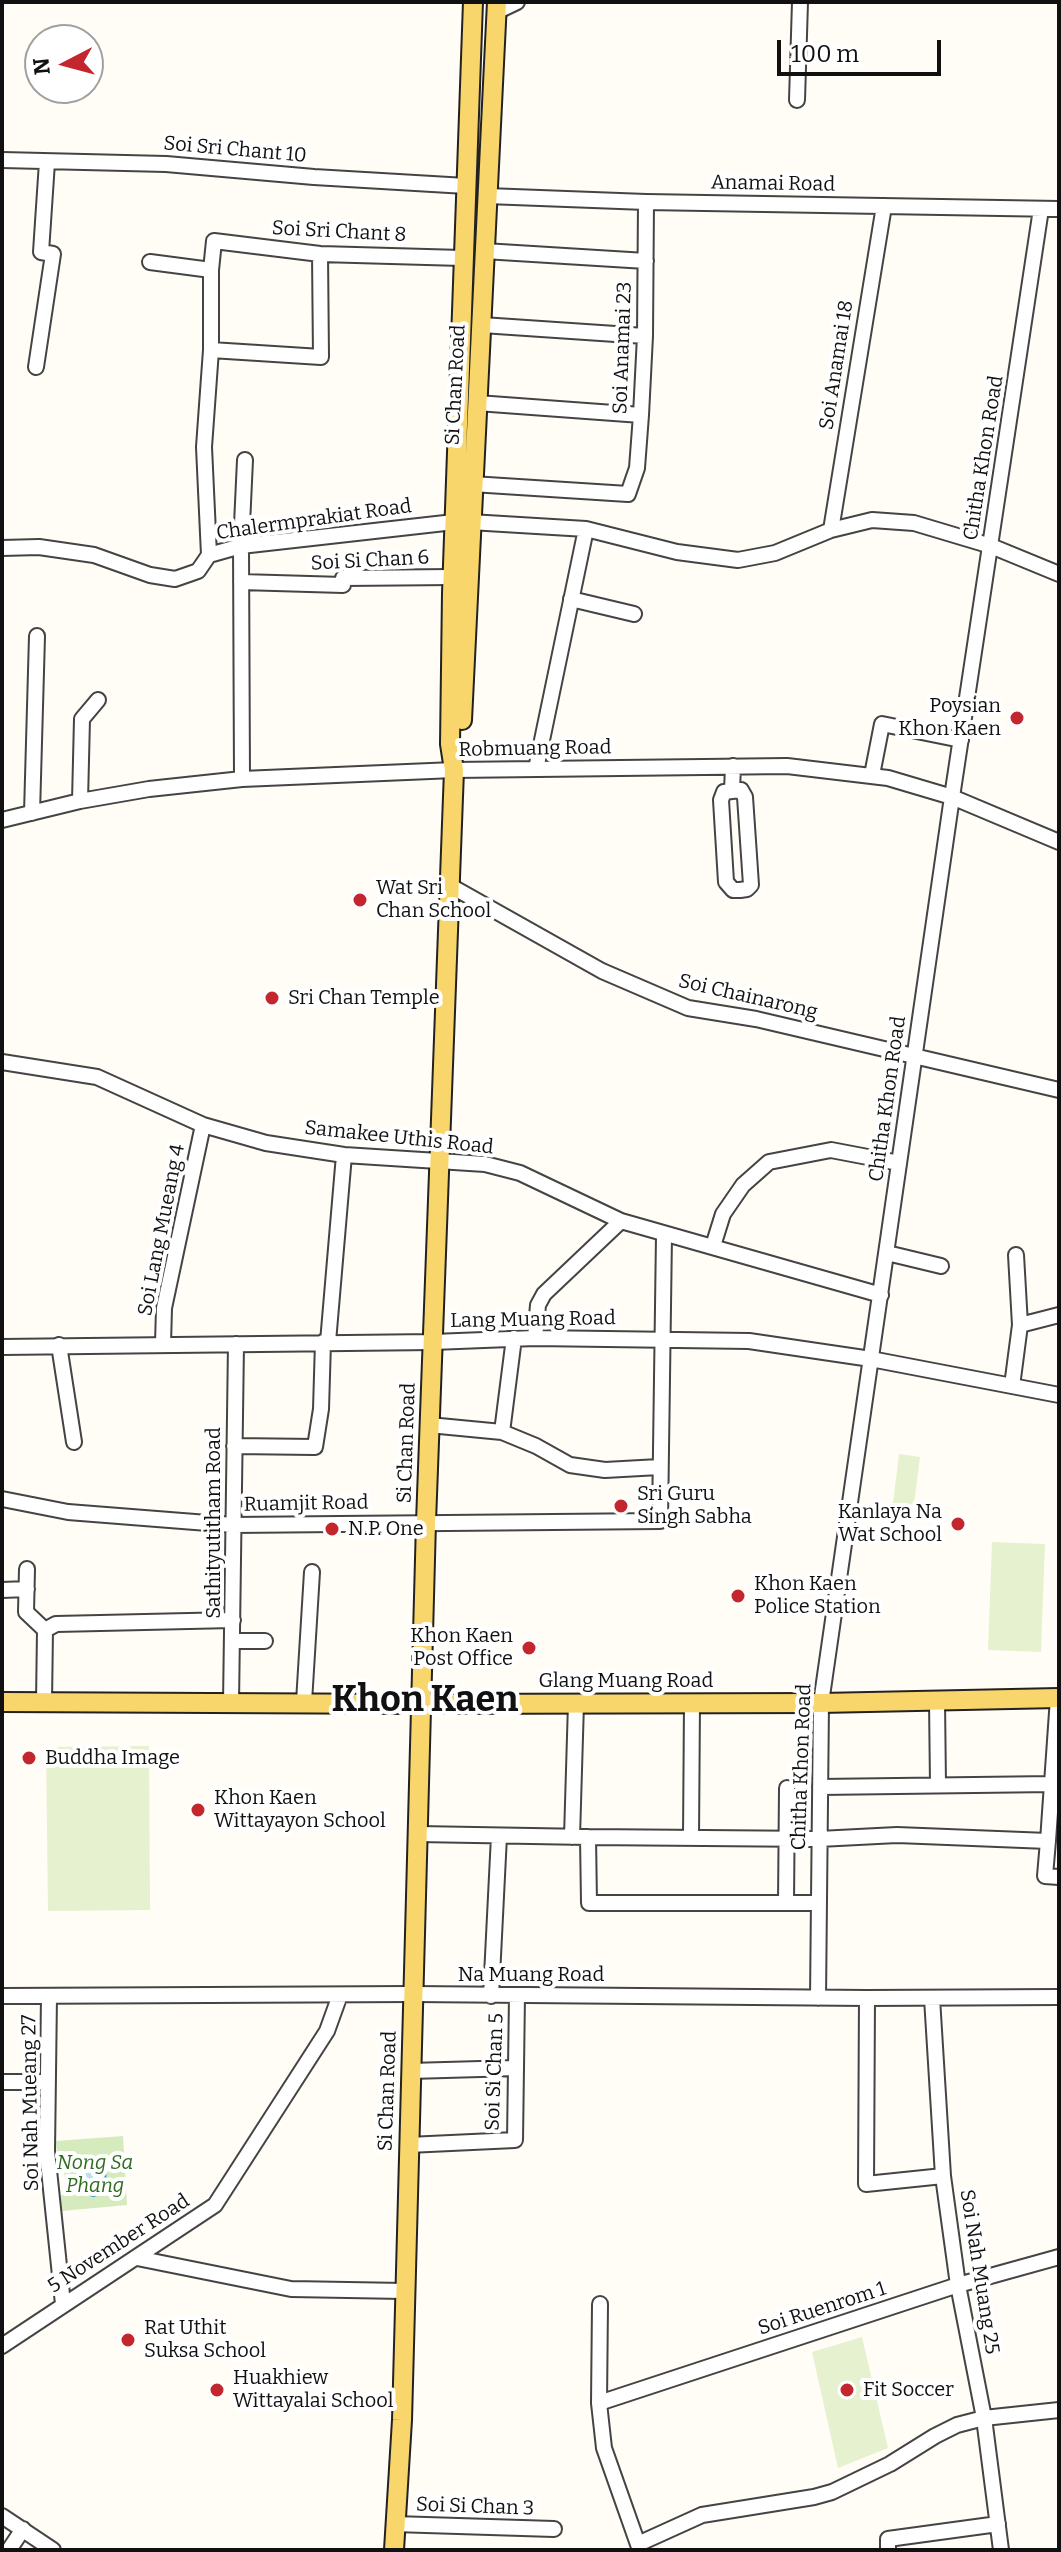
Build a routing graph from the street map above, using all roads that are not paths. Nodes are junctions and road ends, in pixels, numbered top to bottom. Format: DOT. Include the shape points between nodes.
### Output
graph roads {
  1 [pos="473,2"];
  2 [pos="517,2"];
  3 [pos="800,2"];
  4 [pos="497,7"];
  5 [pos="797,100"];
  6 [pos="2,160"];
  7 [pos="47,162"];
  8 [pos="465,191"];
  9 [pos="487,196"];
  10 [pos="646,202"];
  11 [pos="884,206"];
  12 [pos="1041,209"];
  13 [pos="1059,209"];
  14 [pos="484,251"];
  15 [pos="320,254"];
  16 [pos="462,258"];
  17 [pos="646,261"];
  18 [pos="150,262"];
  19 [pos="211,270"];
  20 [pos="482,325"];
  21 [pos="645,336"];
  22 [pos="211,350"];
  23 [pos="36,367"];
  24 [pos="477,403"];
  25 [pos="641,415"];
  26 [pos="456,423"];
  27 [pos="476,424"];
  28 [pos="245,460"];
  29 [pos="472,484"];
  30 [pos="462,522"];
  31 [pos="586,529"];
  32 [pos="831,530"];
  33 [pos="241,546"];
  34 [pos="991,546"];
  35 [pos="2,548"];
  36 [pos="209,555"];
  37 [pos="1059,574"];
  38 [pos="453,577"];
  39 [pos="241,582"];
  40 [pos="571,599"];
  41 [pos="634,614"];
  42 [pos="37,636"];
  43 [pos="98,700"];
  44 [pos="961,740"];
  45 [pos="733,766"];
  46 [pos="536,769"];
  47 [pos="454,770"];
  48 [pos="872,775"];
  49 [pos="242,779"];
  50 [pos="732,791"];
  51 [pos="952,797"];
  52 [pos="80,801"];
  53 [pos="32,813"];
  54 [pos="2,820"];
  55 [pos="1059,842"];
  56 [pos="449,885"];
  57 [pos="914,1057"];
  58 [pos="2,1062"];
  59 [pos="1059,1090"];
  60 [pos="203,1125"];
  61 [pos="344,1155"];
  62 [pos="439,1162"];
  63 [pos="899,1163"];
  64 [pos="621,1221"];
  65 [pos="664,1235"];
  66 [pos="713,1246"];
  67 [pos="887,1253"];
  68 [pos="1016,1255"];
  69 [pos="941,1266"];
  70 [pos="881,1295"];
  71 [pos="1059,1315"];
  72 [pos="1020,1325"];
  73 [pos="514,1338"];
  74 [pos="535,1338"];
  75 [pos="662,1340"];
  76 [pos="325,1342"];
  77 [pos="433,1342"];
  78 [pos="163,1344"];
  79 [pos="236,1344"];
  80 [pos="59,1345"];
  81 [pos="2,1347"];
  82 [pos="871,1359"];
  83 [pos="1012,1386"];
  84 [pos="1059,1395"];
  85 [pos="429,1425"];
  86 [pos="502,1432"];
  87 [pos="74,1442"];
  88 [pos="234,1446"];
  89 [pos="659,1467"];
  90 [pos="2,1499"];
  91 [pos="426,1522"];
  92 [pos="233,1525"];
  93 [pos="27,1569"];
  94 [pos="312,1572"];
  95 [pos="27,1589"];
  96 [pos="2,1590"];
  97 [pos="233,1620"];
  98 [pos="45,1630"];
  99 [pos="233,1641"];
  100 [pos="265,1641"];
  101 [pos="1058,1698"];
  102 [pos="937,1701"];
  103 [pos="2,1702"];
  104 [pos="44,1702"];
  105 [pos="304,1702"];
  106 [pos="231,1703"];
  107 [pos="576,1703"];
  108 [pos="692,1703"];
  109 [pos="821,1703"];
  110 [pos="421,1704"];
  111 [pos="1052,1784"];
  112 [pos="938,1785"];
  113 [pos="820,1787"];
  114 [pos="787,1788"];
  115 [pos="418,1834"];
  116 [pos="499,1836"];
  117 [pos="572,1837"];
  118 [pos="588,1837"];
  119 [pos="691,1837"];
  120 [pos="787,1837"];
  121 [pos="819,1839"];
  122 [pos="1048,1841"];
  123 [pos="1059,1877"];
  124 [pos="786,1903"];
  125 [pos="819,1903"];
  126 [pos="413,1994"];
  127 [pos="340,1995"];
  128 [pos="517,1995"];
  129 [pos="2,1996"];
  130 [pos="49,1996"];
  131 [pos="491,1996"];
  132 [pos="1059,1997"];
  133 [pos="818,1998"];
  134 [pos="867,1998"];
  135 [pos="932,1998"];
  136 [pos="516,2068"];
  137 [pos="410,2071"];
  138 [pos="2,2082"];
  139 [pos="48,2082"];
  140 [pos="408,2145"];
  141 [pos="943,2176"];
  142 [pos="1059,2257"];
  143 [pos="137,2258"];
  144 [pos="958,2285"];
  145 [pos="404,2291"];
  146 [pos="63,2304"];
  147 [pos="600,2304"];
  148 [pos="2,2346"];
  149 [pos="599,2403"];
  150 [pos="1059,2410"];
  151 [pos="984,2418"];
  152 [pos="2,2516"];
  153 [pos="394,2524"];
  154 [pos="998,2524"];
  155 [pos="23,2529"];
  156 [pos="554,2529"];
  157 [pos="36,2546"];
  158 [pos="639,2547"];
  159 [pos="9,2550"];
  160 [pos="53,2550"];
  161 [pos="394,2550"];
  162 [pos="888,2550"];
  163 [pos="1001,2550"];
  1 -- 8 [label="main road, Si Chan Road"];
  2 -- 4 [label="street"];
  3 -- 5 [label="street"];
  4 -- 9 [label="main road, Si Chan Road"];
  6 -- 7 [label="street, Soi Sri Chant 10"];
  7 -- 8 [label="street, Soi Sri Chant 10" via="166,164"];
  7 -- 23 [label="street" via="41,252 53,254"];
  8 -- 9 [label="main road"];
  8 -- 16 [label="main road, Si Chan Road"];
  9 -- 10 [label="street, Anamai Road"];
  9 -- 14 [label="main road, Si Chan Road"];
  10 -- 11 [label="street, Anamai Road"];
  10 -- 17 [label="street, Soi Anamai 23"];
  11 -- 12 [label="street, Anamai Road"];
  11 -- 32 [label="street, Soi Anamai 18"];
  12 -- 13 [label="street, Anamai Road"];
  12 -- 34 [label="street, Chitha Khon Road"];
  14 -- 17 [label="street"];
  14 -- 20 [label="main road, Si Chan Road"];
  15 -- 16 [label="street, Soi Sri Chant 8"];
  15 -- 19 [label="street, Soi Sri Chant 8" via="214,241"];
  15 -- 22 [label="street" via="321,357"];
  16 -- 26 [label="main road, Si Chan Road"];
  17 -- 21 [label="street, Soi Anamai 23"];
  18 -- 19 [label="street"];
  19 -- 22 [label="street"];
  20 -- 21 [label="street"];
  20 -- 24 [label="main road, Si Chan Road"];
  21 -- 25 [label="street, Soi Anamai 23"];
  22 -- 36 [label="street" via="204,447"];
  24 -- 25 [label="street"];
  24 -- 27 [label="main road, Si Chan Road"];
  25 -- 29 [label="street, Soi Anamai 23" via="637,468 628,494"];
  26 -- 27 [label="main road"];
  26 -- 30 [label="main road, Si Chan Road"];
  27 -- 29 [label="main road, Si Chan Road"];
  28 -- 33 [label="street"];
  29 -- 30 [label="main road, Si Chan Road"];
  30 -- 31 [label="street, Chalermprakiat Road"];
  30 -- 33 [label="street, Chalermprakiat Road"];
  30 -- 38 [label="main road, Si Chan Road"];
  30 -- 47 [label="main road, Si Chan Road" via="462,740"];
  31 -- 32 [label="street, Chalermprakiat Road" via="677,552 738,560 775,553"];
  31 -- 40 [label="street"];
  32 -- 34 [label="street, Chalermprakiat Road" via="872,520 914,523"];
  33 -- 36 [label="street, Chalermprakiat Road"];
  33 -- 39 [label="street"];
  34 -- 37 [label="street, Chalermprakiat Road"];
  34 -- 44 [label="street, Chitha Khon Road"];
  35 -- 36 [label="street, Chalermprakiat Road" via="94,555 175,579 198,571"];
  38 -- 39 [label="street, Soi Si Chan 6" via="343,578 343,585"];
  38 -- 47 [label="main road, Si Chan Road"];
  39 -- 49 [label="street"];
  40 -- 41 [label="street"];
  40 -- 46 [label="street"];
  42 -- 53 [label="street"];
  43 -- 52 [label="street" via="82,719"];
  44 -- 48 [label="street" via="882,724"];
  44 -- 51 [label="street, Chitha Khon Road"];
  45 -- 46 [label="street, Robmuang Road"];
  45 -- 48 [label="street, Robmuang Road"];
  45 -- 50 [label="street"];
  46 -- 47 [label="street, Robmuang Road"];
  47 -- 49 [label="street, Robmuang Road"];
  47 -- 56 [label="main road, Si Chan Road"];
  48 -- 51 [label="street, Robmuang Road"];
  49 -- 52 [label="street, Robmuang Road"];
  50 -- 50 [label="street" via="741,790 745,797 751,885 740,890 726,882 721,800 724,792"];
  51 -- 55 [label="street, Robmuang Road"];
  51 -- 57 [label="street, Chitha Khon Road"];
  52 -- 53 [label="street, Robmuang Road"];
  53 -- 54 [label="street, Robmuang Road"];
  56 -- 57 [label="street, Soi Chainarong" via="602,971 688,1008"];
  56 -- 62 [label="main road, Si Chan Road"];
  57 -- 59 [label="street, Soi Chainarong"];
  57 -- 63 [label="street, Chitha Khon Road"];
  58 -- 60 [label="street, Samakee Uthis Road" via="97,1077"];
  60 -- 61 [label="street, Samakee Uthis Road" via="266,1143"];
  60 -- 78 [label="street, Soi Lang Mueang 4" via="164,1308"];
  61 -- 62 [label="street, Samakee Uthis Road"];
  61 -- 76 [label="street"];
  62 -- 64 [label="street, Samakee Uthis Road" via="485,1164 520,1173"];
  62 -- 77 [label="main road, Si Chan Road"];
  63 -- 66 [label="street" via="831,1150 769,1162 743,1185 723,1214"];
  63 -- 67 [label="street, Chitha Khon Road"];
  64 -- 65 [label="street, Samakee Uthis Road"];
  64 -- 74 [label="street" via="544,1294"];
  65 -- 66 [label="street, Samakee Uthis Road"];
  65 -- 75 [label="street"];
  66 -- 70 [label="street, Samakee Uthis Road"];
  67 -- 69 [label="street"];
  67 -- 70 [label="street, Chitha Khon Road"];
  68 -- 72 [label="street"];
  70 -- 82 [label="street, Chitha Khon Road"];
  71 -- 72 [label="street"];
  72 -- 83 [label="street"];
  73 -- 74 [label="street, Lang Muang Road"];
  73 -- 77 [label="street, Lang Muang Road"];
  73 -- 86 [label="street"];
  74 -- 75 [label="street, Lang Muang Road"];
  75 -- 82 [label="street, Lang Muang Road" via="749,1341"];
  75 -- 89 [label="street"];
  76 -- 77 [label="street, Lang Muang Road"];
  76 -- 79 [label="street, Lang Muang Road"];
  76 -- 88 [label="street" via="315,1447"];
  77 -- 85 [label="main road, Si Chan Road"];
  78 -- 79 [label="street, Lang Muang Road"];
  78 -- 80 [label="street, Lang Muang Road"];
  79 -- 88 [label="street, Sathityutitham Road"];
  80 -- 81 [label="street, Lang Muang Road"];
  80 -- 87 [label="street"];
  82 -- 83 [label="street, Lang Muang Road"];
  82 -- 109 [label="street, Chitha Khon Road"];
  83 -- 84 [label="street, Lang Muang Road"];
  85 -- 86 [label="street"];
  85 -- 91 [label="main road, Si Chan Road"];
  86 -- 89 [label="street" via="570,1465 605,1470"];
  88 -- 92 [label="street, Sathityutitham Road"];
  89 -- 91 [label="street, Ruamjit Road" via="660,1521"];
  90 -- 92 [label="street, Ruamjit Road" via="68,1512"];
  91 -- 92 [label="street, Ruamjit Road"];
  91 -- 110 [label="main road, Si Chan Road"];
  92 -- 97 [label="street, Sathityutitham Road"];
  93 -- 95 [label="street"];
  94 -- 105 [label="street"];
  95 -- 96 [label="street"];
  95 -- 98 [label="street" via="26,1612"];
  97 -- 98 [label="street" via="56,1624"];
  97 -- 99 [label="street, Sathityutitham Road"];
  98 -- 104 [label="street"];
  99 -- 100 [label="street"];
  99 -- 106 [label="street, Sathityutitham Road"];
  101 -- 102 [label="main road, Glang Muang Road"];
  101 -- 111 [label="street"];
  102 -- 109 [label="main road, Glang Muang Road"];
  102 -- 112 [label="street"];
  103 -- 104 [label="main road, Glang Muang Road"];
  104 -- 106 [label="main road, Glang Muang Road"];
  105 -- 106 [label="main road, Glang Muang Road"];
  105 -- 110 [label="main road, Glang Muang Road"];
  107 -- 108 [label="main road, Glang Muang Road"];
  107 -- 110 [label="main road, Glang Muang Road"];
  107 -- 117 [label="street"];
  108 -- 109 [label="main road, Glang Muang Road"];
  108 -- 119 [label="street"];
  109 -- 113 [label="street, Chitha Khon Road"];
  110 -- 115 [label="main road, Si Chan Road"];
  111 -- 112 [label="street"];
  111 -- 122 [label="street"];
  112 -- 113 [label="street"];
  113 -- 121 [label="street, Chitha Khon Road"];
  114 -- 120 [label="street"];
  115 -- 116 [label="street"];
  115 -- 126 [label="main road, Si Chan Road"];
  116 -- 117 [label="street"];
  116 -- 131 [label="street"];
  117 -- 118 [label="street"];
  118 -- 119 [label="street"];
  118 -- 124 [label="street" via="589,1903"];
  119 -- 120 [label="street"];
  120 -- 121 [label="street"];
  120 -- 124 [label="street"];
  121 -- 122 [label="street" via="897,1835"];
  121 -- 125 [label="street, Chitha Khon Road"];
  122 -- 123 [label="street" via="1045,1876"];
  124 -- 125 [label="street"];
  125 -- 133 [label="street, Chitha Khon Road"];
  126 -- 127 [label="street, Na Muang Road"];
  126 -- 131 [label="street, Na Muang Road"];
  126 -- 137 [label="main road, Si Chan Road"];
  127 -- 130 [label="street, Na Muang Road"];
  127 -- 143 [label="street, 5 November Road" via="327,2031 215,2205"];
  128 -- 131 [label="street, Na Muang Road"];
  128 -- 133 [label="street, Na Muang Road"];
  128 -- 136 [label="street, Soi Si Chan 5"];
  129 -- 130 [label="street, Na Muang Road"];
  130 -- 139 [label="street, Soi Nah Mueang 27"];
  132 -- 135 [label="street, Na Muang Road"];
  133 -- 134 [label="street, Na Muang Road"];
  134 -- 135 [label="street, Na Muang Road"];
  134 -- 141 [label="street" via="866,2184"];
  135 -- 141 [label="street, Soi Nah Muang 25"];
  136 -- 137 [label="street"];
  136 -- 140 [label="street, Soi Si Chan 5" via="515,2140"];
  137 -- 140 [label="main road, Si Chan Road"];
  138 -- 139 [label="street"];
  139 -- 146 [label="street, Soi Nah Mueang 27" via="47,2151"];
  140 -- 145 [label="main road, Si Chan Road"];
  141 -- 144 [label="street, Soi Nah Muang 25"];
  142 -- 144 [label="street, Soi Ruenrom 1"];
  143 -- 145 [label="street" via="291,2289"];
  143 -- 146 [label="street, 5 November Road"];
  144 -- 149 [label="street, Soi Ruenrom 1"];
  144 -- 151 [label="street, Soi Nah Muang 25"];
  145 -- 153 [label="main road, Si Chan Road"];
  146 -- 148 [label="street, 5 November Road"];
  147 -- 149 [label="street"];
  149 -- 158 [label="street" via="604,2448"];
  150 -- 151 [label="street"];
  151 -- 154 [label="street, Soi Nah Muang 25"];
  151 -- 158 [label="street" via="957,2425 832,2492 702,2515"];
  152 -- 155 [label="street"];
  153 -- 156 [label="street, Soi Si Chan 3"];
  153 -- 161 [label="main road, Si Chan Road"];
  154 -- 162 [label="street" via="888,2539"];
  154 -- 163 [label="street, Soi Nah Muang 25"];
  155 -- 157 [label="street"];
  155 -- 159 [label="street"];
  157 -- 160 [label="street"];
}
